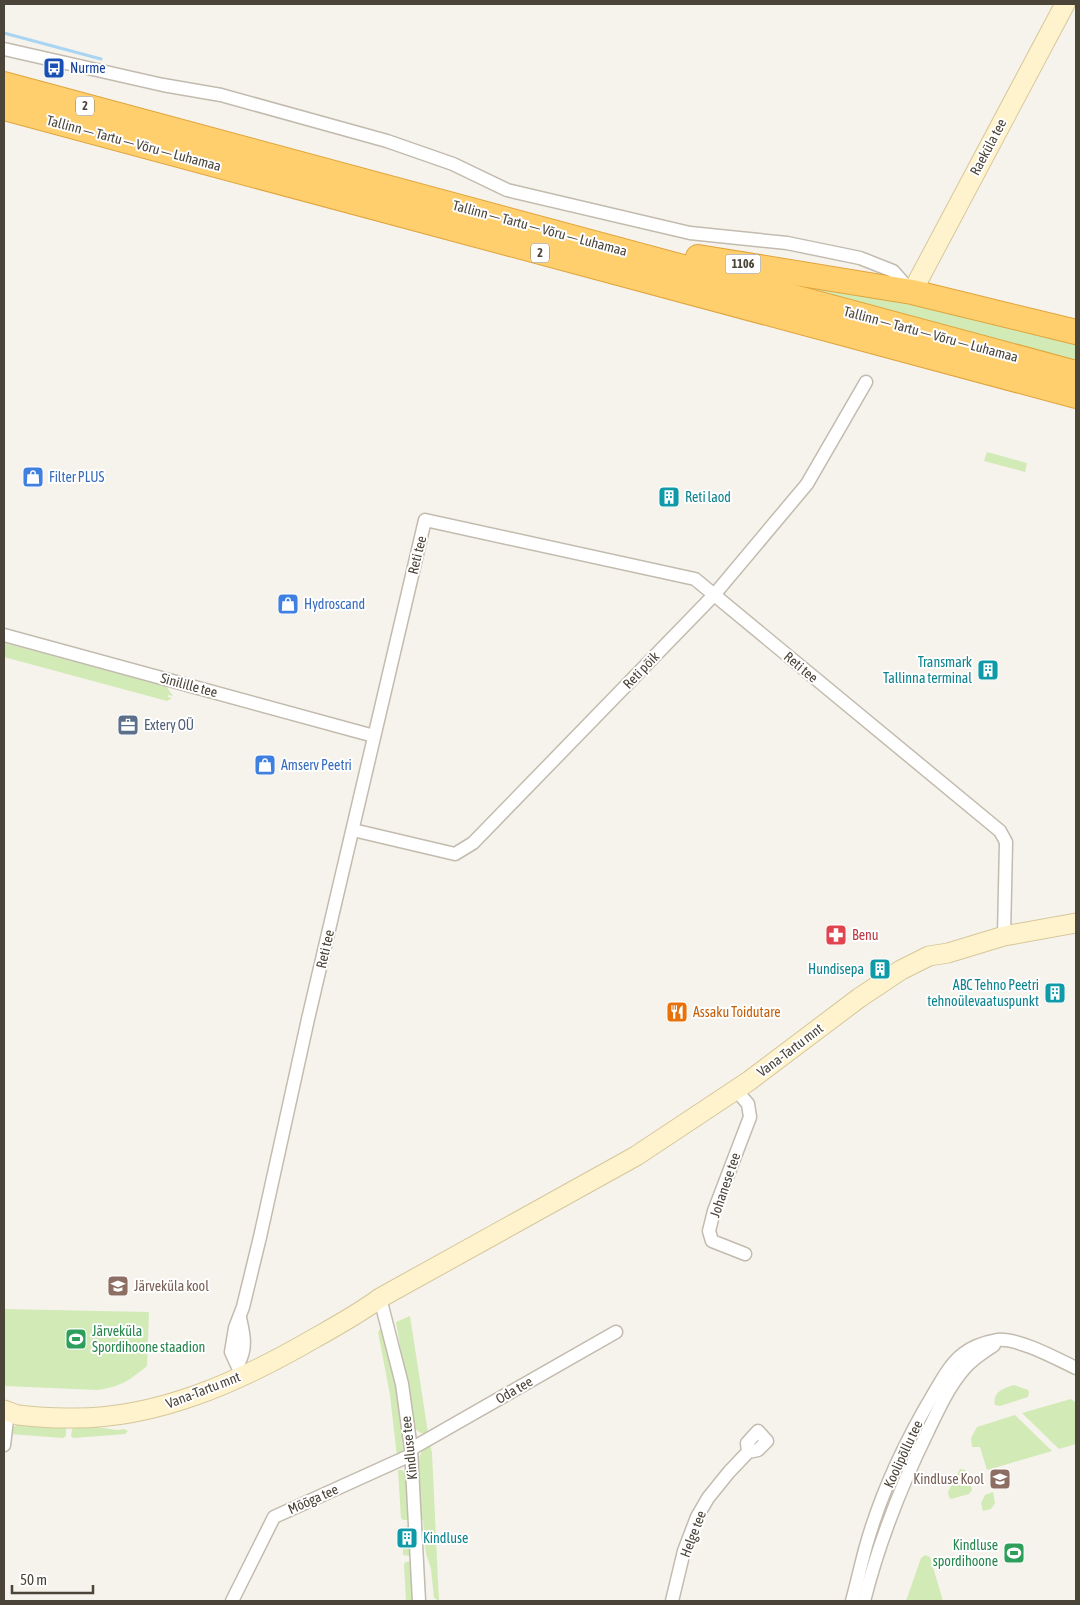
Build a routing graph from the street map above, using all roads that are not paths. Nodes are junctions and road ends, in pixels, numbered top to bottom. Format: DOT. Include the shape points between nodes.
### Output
graph roads {
  1 [pos="1065,4"];
  2 [pos="4,49"];
  3 [pos="4,84"];
  4 [pos="4,108"];
  5 [pos="574,237"];
  6 [pos="912,292"];
  7 [pos="1076,332"];
  8 [pos="1076,373"];
  9 [pos="866,382"];
  10 [pos="1076,396"];
  11 [pos="714,595"];
  12 [pos="4,635"];
  13 [pos="374,736"];
  14 [pos="353,830"];
  15 [pos="1076,923"];
  16 [pos="1004,936"];
  17 [pos="948,953"];
  18 [pos="742,1097"];
  19 [pos="636,1156"];
  20 [pos="745,1254"];
  21 [pos="380,1298"];
  22 [pos="616,1332"];
  23 [pos="1000,1340"];
  24 [pos="1076,1368"];
  25 [pos="240,1370"];
  26 [pos="6,1411"];
  27 [pos="4,1445"];
  28 [pos="411,1452"];
  29 [pos="748,1452"];
  30 [pos="232,1601"];
  31 [pos="419,1601"];
  32 [pos="672,1601"];
  33 [pos="852,1601"];
  34 [pos="864,1601"];
  1 -- 6 [label="street, Raeküla tee"];
  2 -- 6 [label="street" via="221,95 378,138 453,164 507,190 690,232 787,243 860,258 893,271"];
  3 -- 5 [label="highway, Tallinn — Tartu — Võru — Luhamaa / 2"];
  4 -- 10 [label="highway, Tallinn — Tartu — Võru — Luhamaa / 2"];
  5 -- 6 [label="highway, 1106" via="606,236 676,254"];
  5 -- 8 [label="highway, Tallinn — Tartu — Võru — Luhamaa / 2"];
  6 -- 7 [label="highway, 1106"];
  9 -- 11 [label="street, Reti põik" via="807,484"];
  11 -- 13 [label="street, Reti tee" via="695,579 425,520"];
  11 -- 14 [label="street, Reti põik" via="473,843 455,854"];
  11 -- 16 [label="street, Reti tee" via="1000,831 1006,842"];
  12 -- 13 [label="street, Sinilille tee"];
  13 -- 14 [label="street, Reti tee"];
  14 -- 25 [label="street, Reti tee" via="240,1318 235,1328 231,1352"];
  15 -- 16 [label="street, Vana-Tartu mnt"];
  16 -- 17 [label="street, Vana-Tartu mnt"];
  17 -- 18 [label="street, Vana-Tartu mnt" via="882,994"];
  17 -- 19 [label="street, Vana-Tartu mnt" via="929,956 883,981 749,1081"];
  18 -- 19 [label="street, Vana-Tartu mnt" via="689,1130"];
  18 -- 20 [label="street, Johanese tee" via="748,1104 750,1117 709,1231 712,1241"];
  19 -- 21 [label="street, Vana-Tartu mnt"];
  21 -- 25 [label="street, Vana-Tartu mnt" via="289,1353"];
  21 -- 28 [label="street, Kindluse tee" via="402,1384"];
  22 -- 28 [label="street, Oda tee"];
  23 -- 24 [label="street, Koolipõllu tee" via="1024,1345"];
  23 -- 33 [label="street, Koolipõllu tee" via="981,1344 964,1353 944,1376 921,1414 879,1509"];
  23 -- 34 [label="street" via="971,1362 954,1382 933,1421 907,1474 879,1545"];
  25 -- 26 [label="street, Vana-Tartu mnt" via="166,1405 137,1412 68,1418"];
  26 -- 27 [label="street"];
  28 -- 30 [label="street, Mõõga tee" via="274,1517"];
  28 -- 31 [label="street, Kindluse tee"];
  29 -- 32 [label="street, Helge tee" via="708,1498 697,1517 684,1551"];
}
